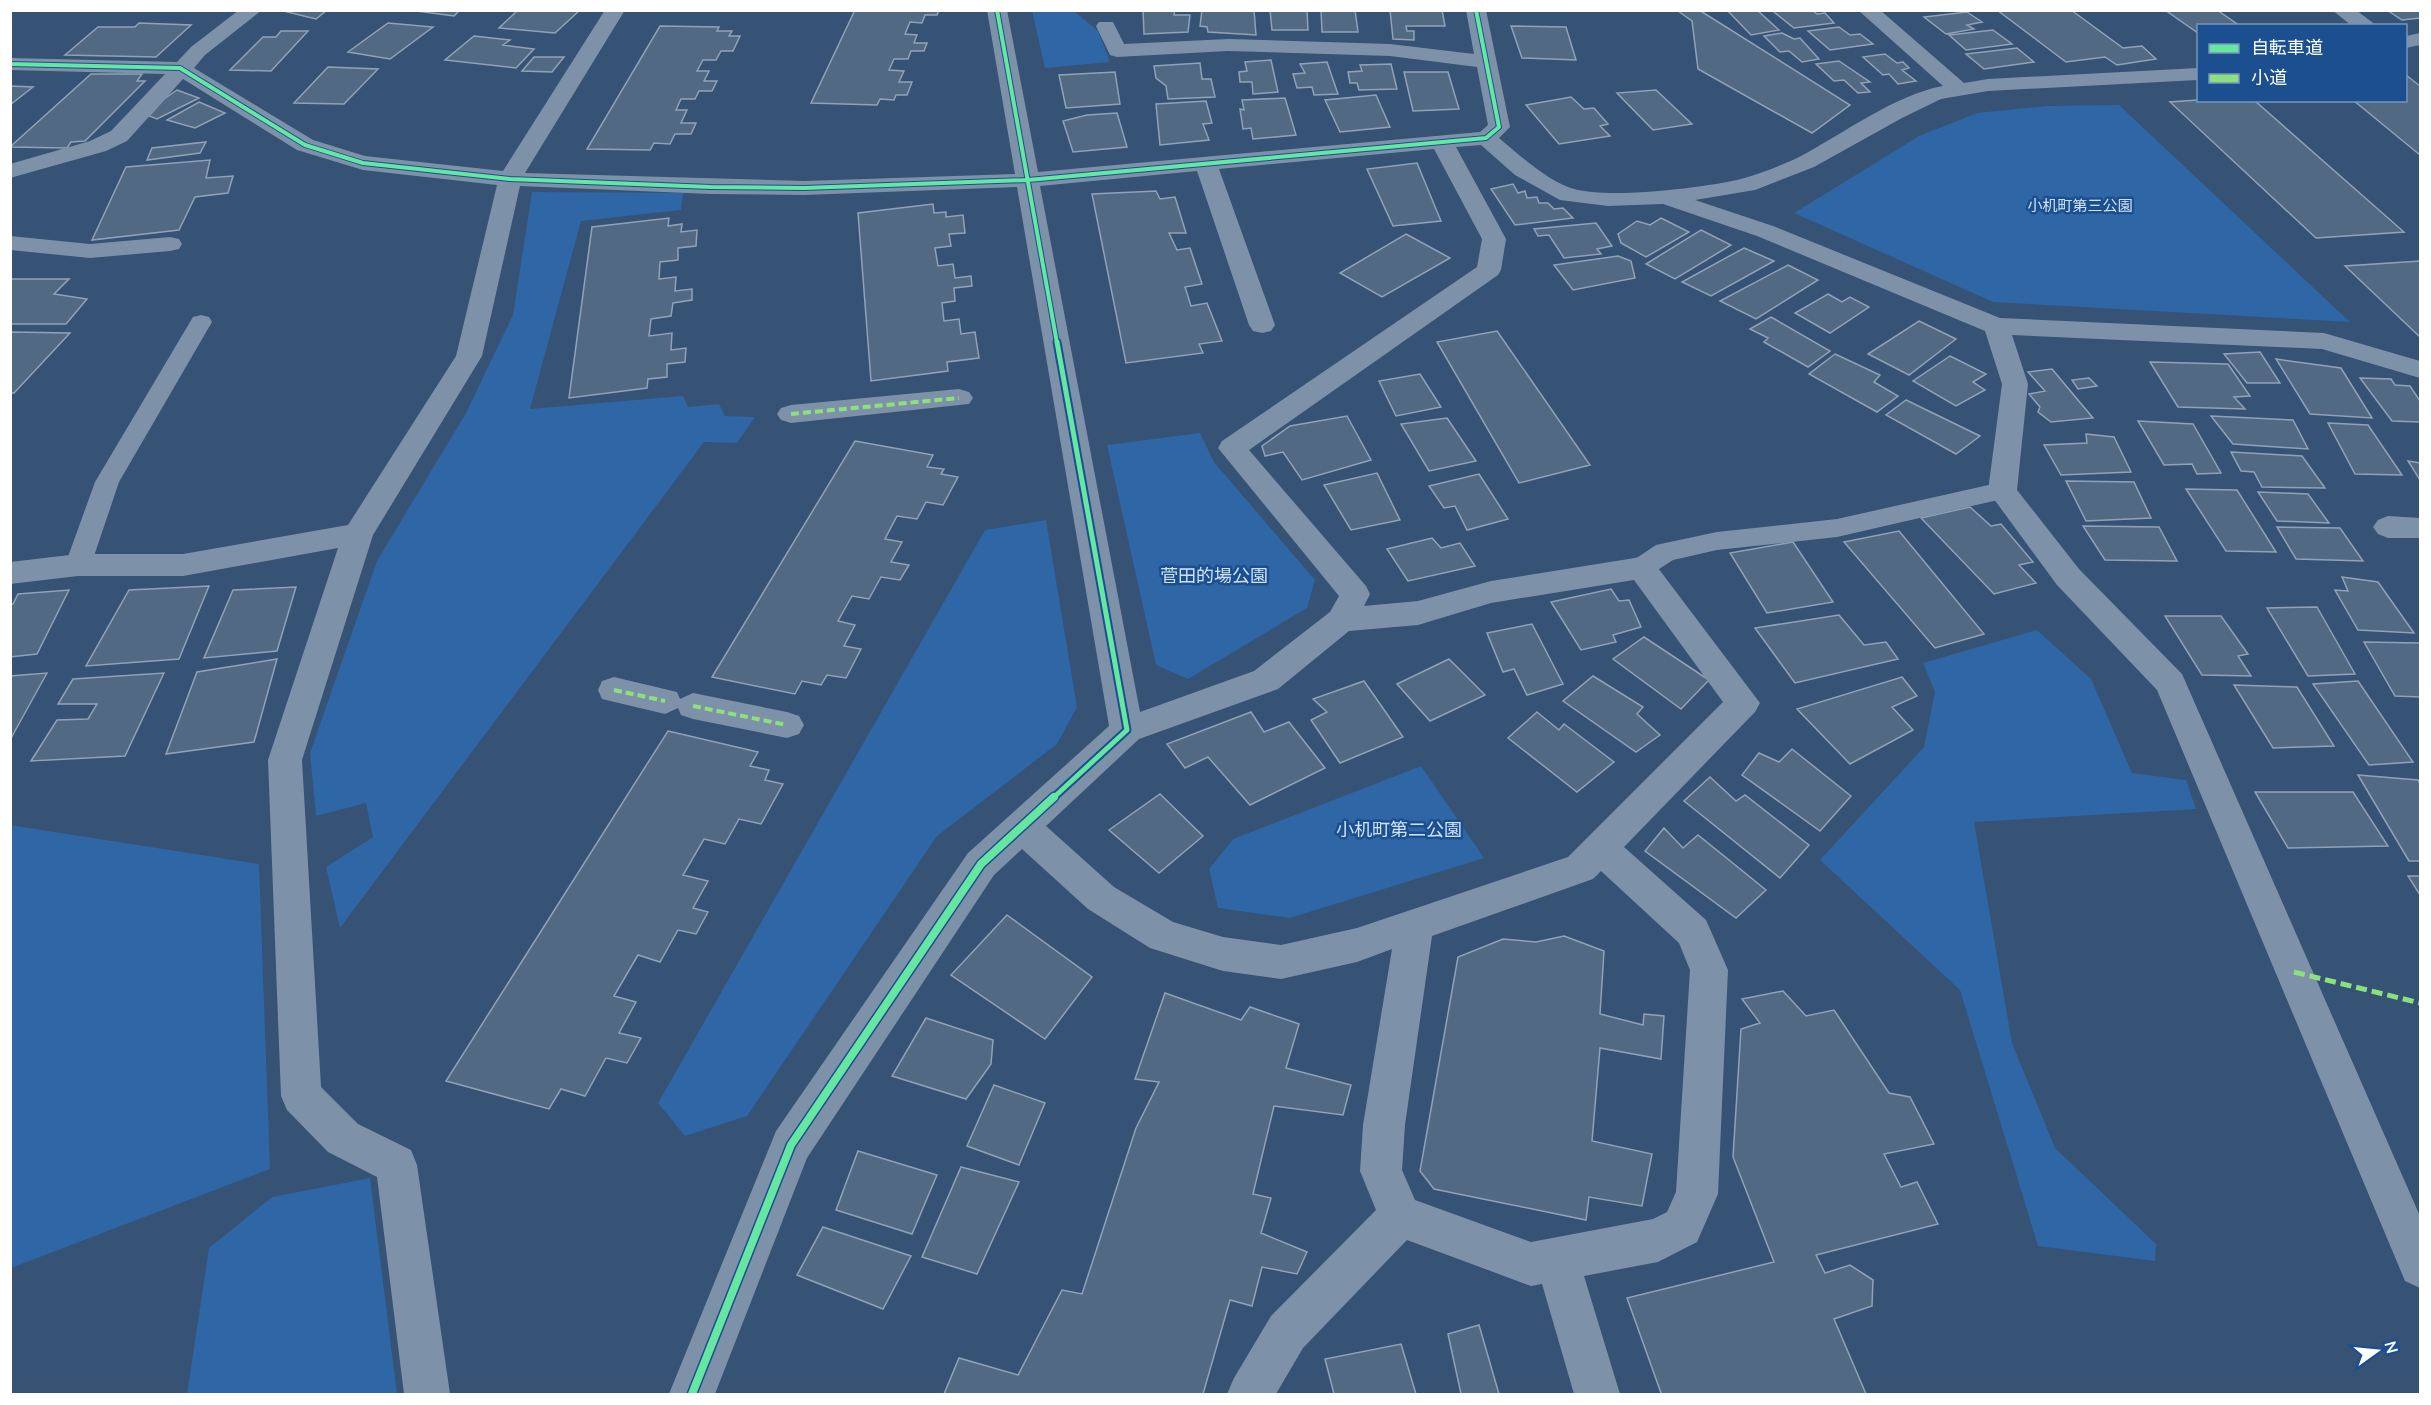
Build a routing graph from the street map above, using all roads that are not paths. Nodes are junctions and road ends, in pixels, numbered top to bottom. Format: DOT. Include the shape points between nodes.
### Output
graph roads {
  1 [pos="252,10"];
  2 [pos="615,10"];
  3 [pos="997,10"];
  4 [pos="1476,10"];
  5 [pos="1868,10"];
  6 [pos="2342,10"];
  7 [pos="2364,24"];
  8 [pos="1106,26"];
  9 [pos="1486,62"];
  10 [pos="10,64"];
  11 [pos="180,68"];
  12 [pos="2197,74"];
  13 [pos="1960,90"];
  14 [pos="1486,138"];
  15 [pos="1442,142"];
  16 [pos="1206,164"];
  17 [pos="10,171"];
  18 [pos="510,179"];
  19 [pos="1028,180"];
  20 [pos="1665,197"];
  21 [pos="10,243"];
  22 [pos="170,244"];
  23 [pos="201,322"];
  24 [pos="1262,325"];
  25 [pos="1996,326"];
  26 [pos="2421,370"];
  27 [pos="959,398"];
  28 [pos="791,414"];
  29 [pos="2002,491"];
  30 [pos="2388,527"];
  31 [pos="2421,528"];
  32 [pos="358,534"];
  33 [pos="78,565"];
  34 [pos="1641,568"];
  35 [pos="10,573"];
  36 [pos="1341,620"];
  37 [pos="614,690"];
  38 [pos="788,725"];
  39 [pos="1127,730"];
  40 [pos="1021,826"];
  41 [pos="1600,848"];
  42 [pos="1415,925"];
  43 [pos="1400,1216"];
  44 [pos="1557,1260"];
  45 [pos="2421,1266"];
  46 [pos="428,1395"];
  47 [pos="692,1395"];
  48 [pos="1250,1395"];
  49 [pos="1597,1395"];
  1 -- 11 [label="street"];
  2 -- 18 [label="street"];
  3 -- 19 [label="street"];
  4 -- 9 [label="street"];
  5 -- 13 [label="street"];
  6 -- 7 [label="street"];
  8 -- 9 [label="street" via="1117,51 1228,45 1390,50"];
  9 -- 14 [label="street" via="1499,127"];
  10 -- 11 [label="street"];
  11 -- 17 [label="street" via="119,136 98,146"];
  11 -- 18 [label="street" via="305,145 363,163"];
  12 -- 13 [label="street" via="2061,80"];
  13 -- 20 [label="street" via="1935,94 1806,162 1747,185"];
  14 -- 15 [label="street"];
  14 -- 20 [label="street" via="1523,170 1568,195 1608,199"];
  15 -- 16 [label="street"];
  15 -- 36 [label="street" via="1494,239 1489,270 1232,448 1355,594"];
  16 -- 19 [label="street"];
  16 -- 24 [label="street"];
  18 -- 19 [label="street" via="792,188"];
  18 -- 32 [label="street" via="469,356"];
  19 -- 39 [label="street"];
  20 -- 25 [label="street" via="1765,231"];
  21 -- 22 [label="street" via="90,251"];
  23 -- 33 [label="lane" via="107,482"];
  25 -- 26 [label="street" via="2324,341"];
  25 -- 29 [label="street" via="2014,384"];
  27 -- 28 [label="street"];
  29 -- 34 [label="lane" via="1838,528 1717,541 1665,552"];
  29 -- 45 [label="street" via="2068,577 2170,683"];
  30 -- 31 [label="street"];
  32 -- 33 [label="street" via="183,565"];
  32 -- 46 [label="street" via="285,760 301,1096 343,1138 396,1165"];
  33 -- 35 [label="street"];
  34 -- 36 [label="street" via="1491,592 1418,613"];
  34 -- 41 [label="street" via="1743,703"];
  36 -- 39 [label="street" via="1266,680"];
  37 -- 38 [label="street"];
  39 -- 40 [label="street"];
  40 -- 42 [label="street" via="1101,898 1163,936 1223,954 1281,962 1357,945"];
  40 -- 47 [label="street" via="981,864 791,1145"];
  41 -- 42 [label="street" via="1580,868"];
  41 -- 44 [label="street" via="1693,932 1709,970 1698,1194 1682,1227 1658,1240"];
  42 -- 43 [label="street" via="1384,1125 1381,1171"];
  43 -- 44 [label="street" via="1531,1264"];
  43 -- 48 [label="street" via="1287,1332"];
  44 -- 49 [label="street"];
}
